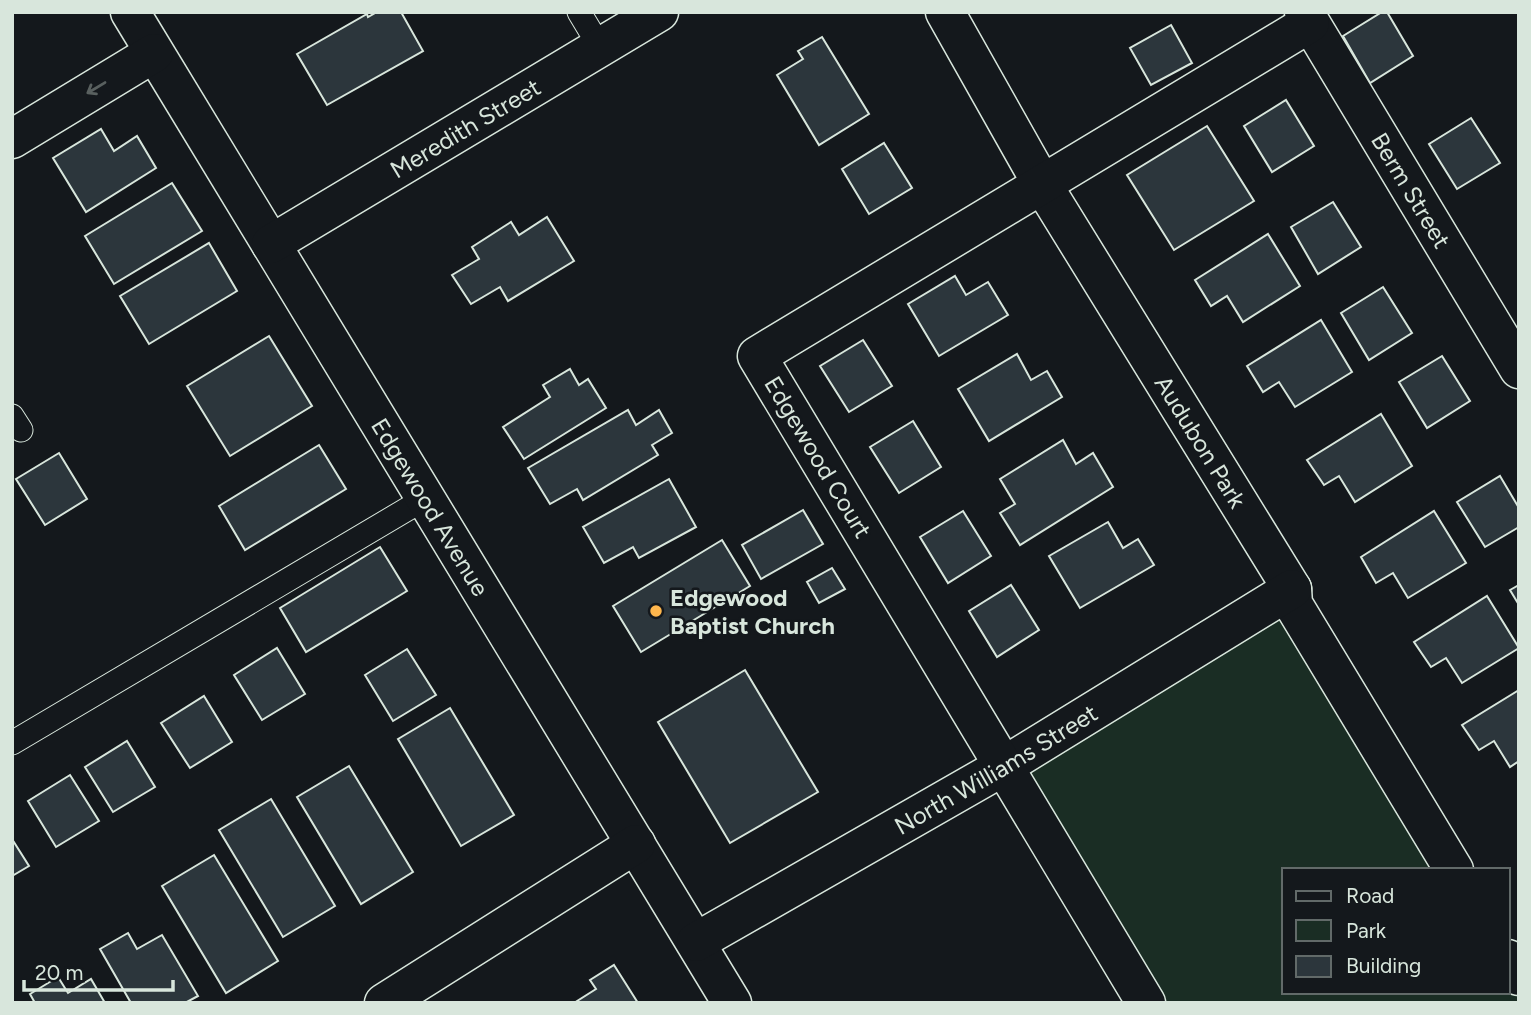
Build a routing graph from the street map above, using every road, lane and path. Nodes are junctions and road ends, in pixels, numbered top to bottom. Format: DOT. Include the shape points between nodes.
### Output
graph roads {
  1 [pos="130,12"];
  2 [pos="579,12"];
  3 [pos="659,12"];
  4 [pos="945,12"];
  5 [pos="1307,18"];
  6 [pos="600,47"];
  7 [pos="154,53"];
  8 [pos="12,139"];
  9 [pos="1042,184"];
  10 [pos="271,244"];
  11 [pos="1519,369"];
  12 [pos="426,498"];
  13 [pos="1292,589"];
  14 [pos="12,743"];
  15 [pos="1004,766"];
  16 [pos="636,844"];
  17 [pos="1453,868"];
  18 [pos="696,942"];
  19 [pos="384,1003"];
  20 [pos="732,1003"];
  21 [pos="1146,1003"];
  1 -- 7 [label="street, Edgewood Avenue"];
  2 -- 6 [label="lane"];
  3 -- 6 [label="street, Meredith Street"];
  4 -- 9 [label="street, Audubon Park"];
  5 -- 9 [label="street, Edgewood Court"];
  5 -- 11 [label="street, Berm Street"];
  6 -- 10 [label="street, Meredith Street"];
  7 -- 8 [label="street, one-way"];
  7 -- 10 [label="street, Edgewood Avenue"];
  9 -- 13 [label="street, Audubon Park"];
  9 -- 15 [label="street, Edgewood Court" via="757,356"];
  10 -- 12 [label="street, Edgewood Avenue"];
  12 -- 14 [label="lane"];
  12 -- 16 [label="street, Edgewood Avenue"];
  13 -- 15 [label="street, North Williams Street"];
  13 -- 17 [label="street, Audubon Park" via="1293,604"];
  15 -- 18 [label="street, North Williams Street"];
  15 -- 21 [label="street, Edgewood Court"];
  16 -- 18 [label="street, Edgewood Avenue"];
  16 -- 19 [label="street"];
  18 -- 20 [label="street, Edgewood Avenue"];
}
